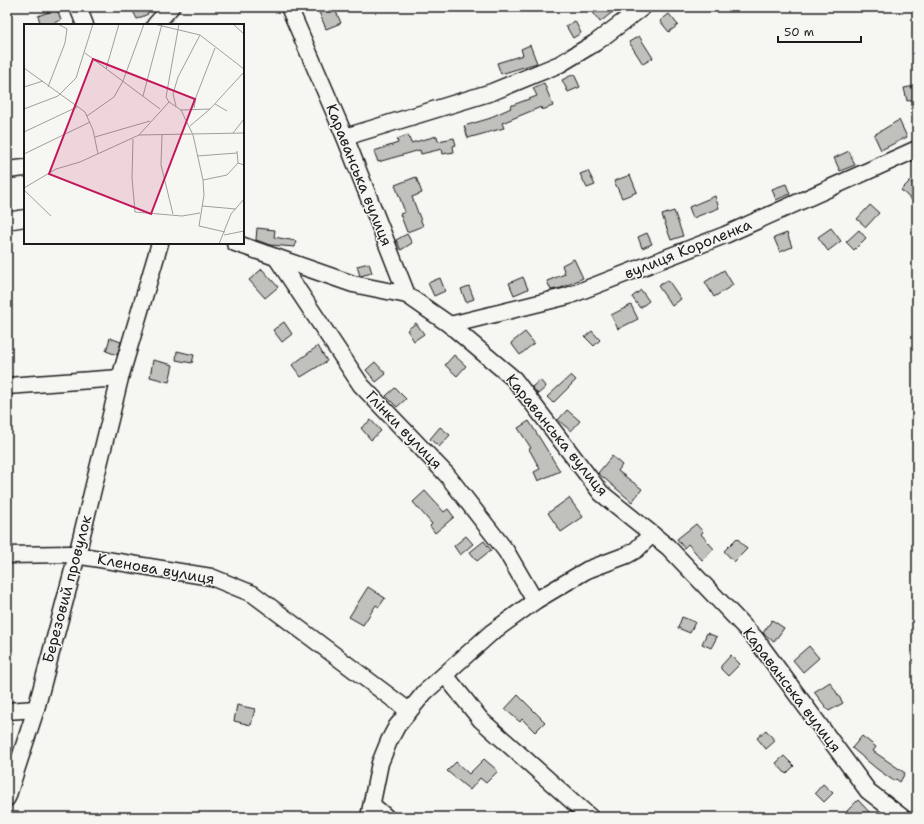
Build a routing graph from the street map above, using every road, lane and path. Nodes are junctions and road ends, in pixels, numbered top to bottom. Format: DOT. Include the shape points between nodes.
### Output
graph roads {
  1 [pos="78,7"];
  2 [pos="171,7"];
  3 [pos="289,7"];
  4 [pos="644,7"];
  5 [pos="85,24"];
  6 [pos="156,24"];
  7 [pos="345,137"];
  8 [pos="917,149"];
  9 [pos="24,168"];
  10 [pos="7,170"];
  11 [pos="24,218"];
  12 [pos="7,221"];
  13 [pos="160,244"];
  14 [pos="238,244"];
  15 [pos="276,258"];
  16 [pos="407,295"];
  17 [pos="450,325"];
  18 [pos="120,378"];
  19 [pos="7,386"];
  20 [pos="652,534"];
  21 [pos="7,555"];
  22 [pos="77,555"];
  23 [pos="535,601"];
  24 [pos="445,676"];
  25 [pos="36,709"];
  26 [pos="7,711"];
  27 [pos="408,711"];
  28 [pos="7,798"];
  29 [pos="371,811"];
  30 [pos="386,817"];
  31 [pos="590,817"];
  32 [pos="902,817"];
  1 -- 5 [label="street"];
  2 -- 6 [label="street"];
  3 -- 7 [label="street, Караванська вулиця"];
  4 -- 7 [label="street" via="595,43 560,64 492,92"];
  7 -- 16 [label="street, Караванська вулиця"];
  8 -- 17 [label="street, вулиця Короленка" via="725,235 568,296"];
  9 -- 10 [label="street"];
  11 -- 12 [label="street"];
  13 -- 18 [label="street, Березовий провулок"];
  14 -- 15 [label="street"];
  15 -- 16 [label="street" via="354,284"];
  15 -- 23 [label="street, Глінки вулиця" via="361,385 447,475 506,551"];
  16 -- 17 [label="street, Караванська вулиця"];
  17 -- 20 [label="street, Караванська вулиця" via="514,379 601,493"];
  18 -- 19 [label="street"];
  18 -- 22 [label="street, Березовий провулок"];
  20 -- 23 [label="street" via="628,555 587,570"];
  20 -- 32 [label="street, Караванська вулиця" via="668,547 756,638 868,791"];
  21 -- 22 [label="street, Кленова вулиця"];
  22 -- 25 [label="street, Березовий провулок"];
  22 -- 27 [label="street, Кленова вулиця" via="211,577 253,594"];
  23 -- 24 [label="street" via="491,633"];
  24 -- 27 [label="street" via="424,692"];
  24 -- 31 [label="street" via="481,720"];
  25 -- 26 [label="street"];
  25 -- 28 [label="street, Березовий провулок"];
  27 -- 29 [label="street" via="384,752"];
  29 -- 30 [label="street"];
}
